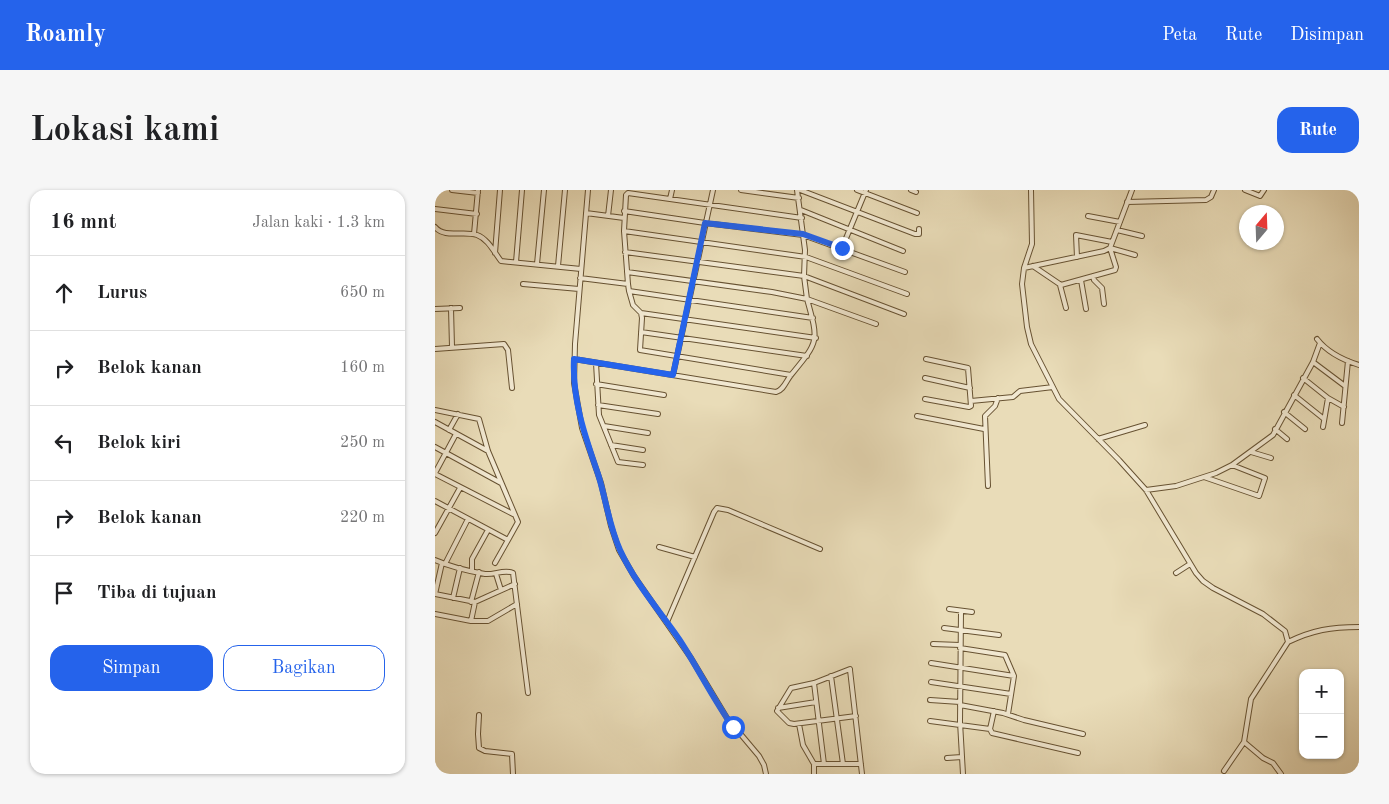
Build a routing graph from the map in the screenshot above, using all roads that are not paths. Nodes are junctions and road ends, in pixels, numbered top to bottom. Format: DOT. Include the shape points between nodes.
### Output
graph roads {
  1 [pos="452,190"];
  2 [pos="500,190"];
  3 [pos="522,190"];
  4 [pos="544,190"];
  5 [pos="565,190"];
  6 [pos="588,190"];
  7 [pos="611,190"];
  8 [pos="672,190"];
  9 [pos="713,190"];
  10 [pos="741,190"];
  11 [pos="799,190"];
  12 [pos="857,190"];
  13 [pos="911,190"];
  14 [pos="1031,190"];
  15 [pos="1132,190"];
  16 [pos="1214,190"];
  17 [pos="1245,190"];
  18 [pos="1264,190"];
  19 [pos="478,191"];
  20 [pos="865,192"];
  21 [pos="916,192"];
  22 [pos="799,198"];
  23 [pos="670,199"];
  24 [pos="1127,202"];
  25 [pos="709,205"];
  26 [pos="435,209"];
  27 [pos="801,210"];
  28 [pos="624,211"];
  29 [pos="586,213"];
  30 [pos="857,213"];
  31 [pos="917,213"];
  32 [pos="477,214"];
  33 [pos="608,216"];
  34 [pos="1088,216"];
  35 [pos="624,218"];
  36 [pos="801,218"];
  37 [pos="1120,222"];
  38 [pos="705,223"];
  39 [pos="435,226"];
  40 [pos="919,229"];
  41 [pos="850,230"];
  42 [pos="1117,230"];
  43 [pos="624,231"];
  44 [pos="474,234"];
  45 [pos="803,234"];
  46 [pos="1142,236"];
  47 [pos="701,242"];
  48 [pos="1112,242"];
  49 [pos="842,248"];
  50 [pos="1110,248"];
  51 [pos="903,251"];
  52 [pos="625,252"];
  53 [pos="495,253"];
  54 [pos="1135,255"];
  55 [pos="806,257"];
  56 [pos="1077,257"];
  57 [pos="697,261"];
  58 [pos="516,262"];
  59 [pos="537,264"];
  60 [pos="558,266"];
  61 [pos="1033,266"];
  62 [pos="1024,268"];
  63 [pos="581,269"];
  64 [pos="627,272"];
  65 [pos="905,272"];
  66 [pos="804,276"];
  67 [pos="1093,276"];
  68 [pos="581,278"];
  69 [pos="1081,280"];
  70 [pos="693,281"];
  71 [pos="523,284"];
  72 [pos="627,284"];
  73 [pos="1059,285"];
  74 [pos="579,290"];
  75 [pos="629,291"];
  76 [pos="907,294"];
  77 [pos="689,299"];
  78 [pos="807,299"];
  79 [pos="1104,304"];
  80 [pos="451,308"];
  81 [pos="460,308"];
  82 [pos="1065,308"];
  83 [pos="435,309"];
  84 [pos="1086,309"];
  85 [pos="641,313"];
  86 [pos="904,314"];
  87 [pos="685,318"];
  88 [pos="813,318"];
  89 [pos="876,324"];
  90 [pos="641,332"];
  91 [pos="681,337"];
  92 [pos="816,338"];
  93 [pos="1317,339"];
  94 [pos="1321,343"];
  95 [pos="452,347"];
  96 [pos="435,349"];
  97 [pos="677,355"];
  98 [pos="807,356"];
  99 [pos="574,359"];
  100 [pos="926,359"];
  101 [pos="1313,362"];
  102 [pos="1348,362"];
  103 [pos="596,363"];
  104 [pos="1359,365"];
  105 [pos="673,375"];
  106 [pos="791,375"];
  107 [pos="925,378"];
  108 [pos="1303,378"];
  109 [pos="596,384"];
  110 [pos="1345,386"];
  111 [pos="512,388"];
  112 [pos="970,388"];
  113 [pos="1053,388"];
  114 [pos="664,395"];
  115 [pos="1294,395"];
  116 [pos="998,398"];
  117 [pos="1328,398"];
  118 [pos="925,399"];
  119 [pos="971,401"];
  120 [pos="598,405"];
  121 [pos="1343,407"];
  122 [pos="435,410"];
  123 [pos="1285,412"];
  124 [pos="458,414"];
  125 [pos="658,414"];
  126 [pos="917,416"];
  127 [pos="1324,419"];
  128 [pos="435,422"];
  129 [pos="1342,423"];
  130 [pos="1145,425"];
  131 [pos="604,426"];
  132 [pos="1323,426"];
  133 [pos="984,429"];
  134 [pos="1275,429"];
  135 [pos="1305,429"];
  136 [pos="449,430"];
  137 [pos="648,433"];
  138 [pos="456,434"];
  139 [pos="1098,439"];
  140 [pos="1287,439"];
  141 [pos="611,446"];
  142 [pos="435,447"];
  143 [pos="643,450"];
  144 [pos="488,451"];
  145 [pos="446,452"];
  146 [pos="1251,452"];
  147 [pos="1271,458"];
  148 [pos="643,465"];
  149 [pos="1232,465"];
  150 [pos="435,473"];
  151 [pos="1204,477"];
  152 [pos="501,483"];
  153 [pos="987,486"];
  154 [pos="461,488"];
  155 [pos="1147,490"];
  156 [pos="435,501"];
  157 [pos="449,509"];
  158 [pos="515,515"];
  159 [pos="468,519"];
  160 [pos="488,530"];
  161 [pos="435,533"];
  162 [pos="508,540"];
  163 [pos="659,547"];
  164 [pos="820,548"];
  165 [pos="695,557"];
  166 [pos="435,560"];
  167 [pos="443,563"];
  168 [pos="495,563"];
  169 [pos="1190,564"];
  170 [pos="460,568"];
  171 [pos="472,571"];
  172 [pos="479,572"];
  173 [pos="1176,573"];
  174 [pos="496,574"];
  175 [pos="515,584"];
  176 [pos="501,590"];
  177 [pos="435,594"];
  178 [pos="453,598"];
  179 [pos="473,602"];
  180 [pos="517,604"];
  181 [pos="949,609"];
  182 [pos="961,611"];
  183 [pos="973,612"];
  184 [pos="435,614"];
  185 [pos="471,622"];
  186 [pos="667,622"];
  187 [pos="1359,627"];
  188 [pos="944,628"];
  189 [pos="961,631"];
  190 [pos="999,635"];
  191 [pos="1288,642"];
  192 [pos="933,644"];
  193 [pos="960,646"];
  194 [pos="931,664"];
  195 [pos="960,666"];
  196 [pos="831,676"];
  197 [pos="1014,676"];
  198 [pos="931,682"];
  199 [pos="814,684"];
  200 [pos="959,686"];
  201 [pos="528,693"];
  202 [pos="1011,694"];
  203 [pos="931,700"];
  204 [pos="816,702"];
  205 [pos="960,703"];
  206 [pos="778,708"];
  207 [pos="994,711"];
  208 [pos="1008,714"];
  209 [pos="479,715"];
  210 [pos="855,716"];
  211 [pos="837,719"];
  212 [pos="819,721"];
  213 [pos="930,721"];
  214 [pos="799,724"];
  215 [pos="960,724"];
  216 [pos="990,729"];
  217 [pos="1083,734"];
  218 [pos="1244,742"];
  219 [pos="1078,753"];
  220 [pos="947,758"];
  221 [pos="962,758"];
  222 [pos="814,764"];
  223 [pos="824,764"];
  224 [pos="843,764"];
  225 [pos="861,764"];
  226 [pos="1223,771"];
  227 [pos="513,774"];
  228 [pos="766,774"];
  229 [pos="814,774"];
  230 [pos="862,774"];
  231 [pos="963,774"];
  232 [pos="1281,774"];
  1 -- 19 [label="street"];
  2 -- 53 [label="street"];
  3 -- 58 [label="street"];
  4 -- 59 [label="street"];
  5 -- 60 [label="street"];
  6 -- 29 [label="street"];
  7 -- 33 [label="street"];
  8 -- 23 [label="street"];
  9 -- 25 [label="street"];
  10 -- 22 [label="street"];
  11 -- 22 [label="street"];
  11 -- 30 [label="street"];
  12 -- 20 [label="street"];
  13 -- 21 [label="street"];
  14 -- 62 [label="street" via="1032,244"];
  15 -- 24 [label="street"];
  16 -- 24 [label="street" via="1206,200"];
  17 -- 18 [label="street" via="1260,196"];
  19 -- 32 [label="street"];
  20 -- 30 [label="street"];
  20 -- 31 [label="street"];
  22 -- 27 [label="street"];
  23 -- 25 [label="street"];
  23 -- 28 [label="street" via="629,192"];
  24 -- 37 [label="street"];
  25 -- 36 [label="street"];
  25 -- 38 [label="street"];
  26 -- 32 [label="street"];
  27 -- 36 [label="street"];
  27 -- 41 [label="street"];
  28 -- 35 [label="street"];
  28 -- 38 [label="street"];
  29 -- 33 [label="street"];
  29 -- 63 [label="street"];
  30 -- 40 [label="street" via="918,235"];
  30 -- 41 [label="street"];
  32 -- 44 [label="street"];
  33 -- 35 [label="street"];
  34 -- 37 [label="street"];
  35 -- 43 [label="street"];
  36 -- 45 [label="street"];
  37 -- 42 [label="street"];
  38 -- 45 [label="street"];
  38 -- 47 [label="street"];
  39 -- 44 [label="street" via="444,232"];
  41 -- 49 [label="street"];
  41 -- 51 [label="street"];
  42 -- 46 [label="street"];
  42 -- 48 [label="street"];
  43 -- 47 [label="street"];
  43 -- 52 [label="street"];
  44 -- 53 [label="street"];
  45 -- 49 [label="street"];
  45 -- 55 [label="street"];
  47 -- 55 [label="street"];
  47 -- 57 [label="street"];
  48 -- 50 [label="street"];
  48 -- 56 [label="street" via="1076,235"];
  49 -- 65 [label="street"];
  50 -- 54 [label="street"];
  50 -- 56 [label="street"];
  50 -- 67 [label="street" via="1115,270"];
  52 -- 57 [label="street"];
  52 -- 64 [label="street"];
  53 -- 58 [label="street" via="501,261"];
  55 -- 66 [label="street"];
  55 -- 76 [label="street"];
  56 -- 61 [label="street"];
  57 -- 66 [label="street"];
  57 -- 70 [label="street"];
  58 -- 59 [label="street"];
  59 -- 60 [label="street"];
  60 -- 63 [label="street"];
  61 -- 62 [label="street"];
  61 -- 73 [label="street"];
  62 -- 113 [label="street" via="1022,284 1028,334"];
  63 -- 68 [label="street"];
  64 -- 70 [label="street"];
  64 -- 72 [label="street"];
  66 -- 78 [label="street"];
  66 -- 86 [label="street"];
  67 -- 69 [label="street"];
  67 -- 79 [label="street" via="1102,288"];
  68 -- 72 [label="street"];
  68 -- 74 [label="street"];
  69 -- 73 [label="street"];
  69 -- 84 [label="street"];
  70 -- 77 [label="street"];
  70 -- 78 [label="street"];
  71 -- 74 [label="street"];
  72 -- 75 [label="street"];
  73 -- 82 [label="street"];
  74 -- 99 [label="street"];
  75 -- 77 [label="street"];
  75 -- 85 [label="street" via="633,305"];
  77 -- 87 [label="street"];
  77 -- 88 [label="street"];
  78 -- 88 [label="street"];
  78 -- 89 [label="street"];
  80 -- 81 [label="street"];
  80 -- 83 [label="street"];
  80 -- 95 [label="street"];
  85 -- 87 [label="street"];
  85 -- 90 [label="street"];
  87 -- 91 [label="street"];
  87 -- 92 [label="street"];
  88 -- 92 [label="street"];
  90 -- 91 [label="street"];
  90 -- 97 [label="street" via="640,350"];
  91 -- 97 [label="street"];
  91 -- 98 [label="street"];
  92 -- 98 [label="street"];
  93 -- 94 [label="street"];
  94 -- 101 [label="street"];
  94 -- 102 [label="street"];
  95 -- 96 [label="street"];
  95 -- 111 [label="street" via="504,344 508,350"];
  97 -- 105 [label="street"];
  97 -- 106 [label="street"];
  98 -- 106 [label="street"];
  99 -- 103 [label="street"];
  99 -- 186 [label="street" via="577,408 613,533 628,566"];
  100 -- 112 [label="street" via="967,368"];
  101 -- 108 [label="street"];
  101 -- 110 [label="street"];
  102 -- 104 [label="street"];
  102 -- 110 [label="street"];
  103 -- 105 [label="street"];
  103 -- 109 [label="street"];
  105 -- 106 [label="street" via="776,392 782,389"];
  107 -- 112 [label="street"];
  108 -- 115 [label="street"];
  108 -- 117 [label="street"];
  109 -- 114 [label="street"];
  109 -- 120 [label="street"];
  110 -- 121 [label="street"];
  112 -- 119 [label="street"];
  113 -- 116 [label="street" via="1020,391 1013,397"];
  113 -- 139 [label="street" via="1059,399"];
  115 -- 123 [label="street"];
  115 -- 127 [label="street"];
  116 -- 119 [label="street"];
  116 -- 133 [label="street" via="985,416"];
  117 -- 121 [label="street"];
  117 -- 127 [label="street"];
  118 -- 119 [label="street" via="969,407"];
  120 -- 125 [label="street"];
  120 -- 131 [label="street"];
  121 -- 129 [label="street"];
  122 -- 124 [label="street"];
  123 -- 134 [label="street"];
  123 -- 135 [label="street"];
  124 -- 136 [label="street"];
  124 -- 144 [label="street" via="479,419"];
  126 -- 133 [label="street"];
  127 -- 132 [label="street"];
  128 -- 136 [label="street"];
  130 -- 139 [label="street"];
  131 -- 137 [label="street"];
  131 -- 141 [label="street"];
  133 -- 153 [label="street"];
  134 -- 140 [label="street"];
  134 -- 146 [label="street" via="1273,435"];
  136 -- 138 [label="street"];
  138 -- 144 [label="street"];
  138 -- 145 [label="street"];
  139 -- 155 [label="street"];
  141 -- 143 [label="street"];
  141 -- 148 [label="street" via="618,462"];
  142 -- 145 [label="street"];
  144 -- 152 [label="street"];
  145 -- 150 [label="street"];
  145 -- 152 [label="street"];
  146 -- 147 [label="street"];
  146 -- 149 [label="street"];
  149 -- 151 [label="street"];
  149 -- 151 [label="street" via="1265,478 1259,496"];
  150 -- 154 [label="street"];
  151 -- 155 [label="street" via="1176,486"];
  152 -- 158 [label="street"];
  154 -- 157 [label="street"];
  154 -- 158 [label="street"];
  155 -- 169 [label="street"];
  156 -- 157 [label="street"];
  157 -- 159 [label="street"];
  157 -- 161 [label="street"];
  158 -- 162 [label="street" via="518,522"];
  159 -- 160 [label="street"];
  159 -- 167 [label="street"];
  160 -- 162 [label="street"];
  160 -- 171 [label="street" via="474,555"];
  162 -- 168 [label="street"];
  163 -- 165 [label="street"];
  164 -- 165 [label="street" via="719,508 714,512"];
  165 -- 186 [label="street"];
  166 -- 167 [label="street"];
  167 -- 170 [label="street"];
  167 -- 177 [label="street"];
  169 -- 173 [label="street"];
  169 -- 191 [label="street" via="1203,581 1263,614 1285,631"];
  170 -- 171 [label="street"];
  170 -- 178 [label="street"];
  171 -- 172 [label="street"];
  172 -- 174 [label="street"];
  172 -- 179 [label="street"];
  174 -- 175 [label="street" via="512,572"];
  174 -- 176 [label="street"];
  175 -- 176 [label="street"];
  175 -- 180 [label="street"];
  176 -- 179 [label="street"];
  177 -- 178 [label="street"];
  178 -- 179 [label="street"];
  179 -- 185 [label="street"];
  180 -- 185 [label="street" via="488,621"];
  180 -- 201 [label="street"];
  181 -- 182 [label="street"];
  182 -- 183 [label="street"];
  182 -- 189 [label="street"];
  184 -- 185 [label="street"];
  186 -- 228 [label="street" via="727,718 759,756"];
  187 -- 191 [label="street" via="1329,627"];
  188 -- 189 [label="street"];
  189 -- 190 [label="street"];
  189 -- 193 [label="street"];
  191 -- 218 [label="street" via="1251,699"];
  192 -- 193 [label="street"];
  193 -- 195 [label="street"];
  193 -- 197 [label="street" via="1005,655"];
  194 -- 195 [label="street"];
  195 -- 197 [label="street"];
  195 -- 200 [label="street"];
  196 -- 199 [label="street"];
  196 -- 210 [label="street" via="850,669"];
  196 -- 211 [label="street"];
  197 -- 202 [label="street"];
  198 -- 200 [label="street"];
  199 -- 204 [label="street"];
  199 -- 206 [label="street" via="791,688"];
  200 -- 202 [label="street"];
  200 -- 205 [label="street"];
  202 -- 208 [label="street"];
  203 -- 205 [label="street"];
  204 -- 206 [label="street"];
  204 -- 212 [label="street"];
  205 -- 207 [label="street"];
  205 -- 215 [label="street"];
  206 -- 214 [label="street" via="789,723"];
  207 -- 208 [label="street"];
  207 -- 216 [label="street"];
  208 -- 217 [label="street"];
  209 -- 227 [label="street" via="479,748 512,754"];
  210 -- 211 [label="street"];
  210 -- 225 [label="street"];
  211 -- 212 [label="street"];
  211 -- 224 [label="street"];
  212 -- 214 [label="street"];
  212 -- 223 [label="street"];
  213 -- 215 [label="street"];
  214 -- 222 [label="street" via="803,745"];
  215 -- 216 [label="street"];
  215 -- 221 [label="street"];
  216 -- 219 [label="street" via="992,733"];
  218 -- 226 [label="street"];
  218 -- 232 [label="street" via="1273,763"];
  220 -- 221 [label="street"];
  221 -- 231 [label="street"];
  222 -- 223 [label="street"];
  222 -- 229 [label="street"];
  223 -- 224 [label="street"];
  224 -- 225 [label="street"];
  225 -- 230 [label="street"];
}
